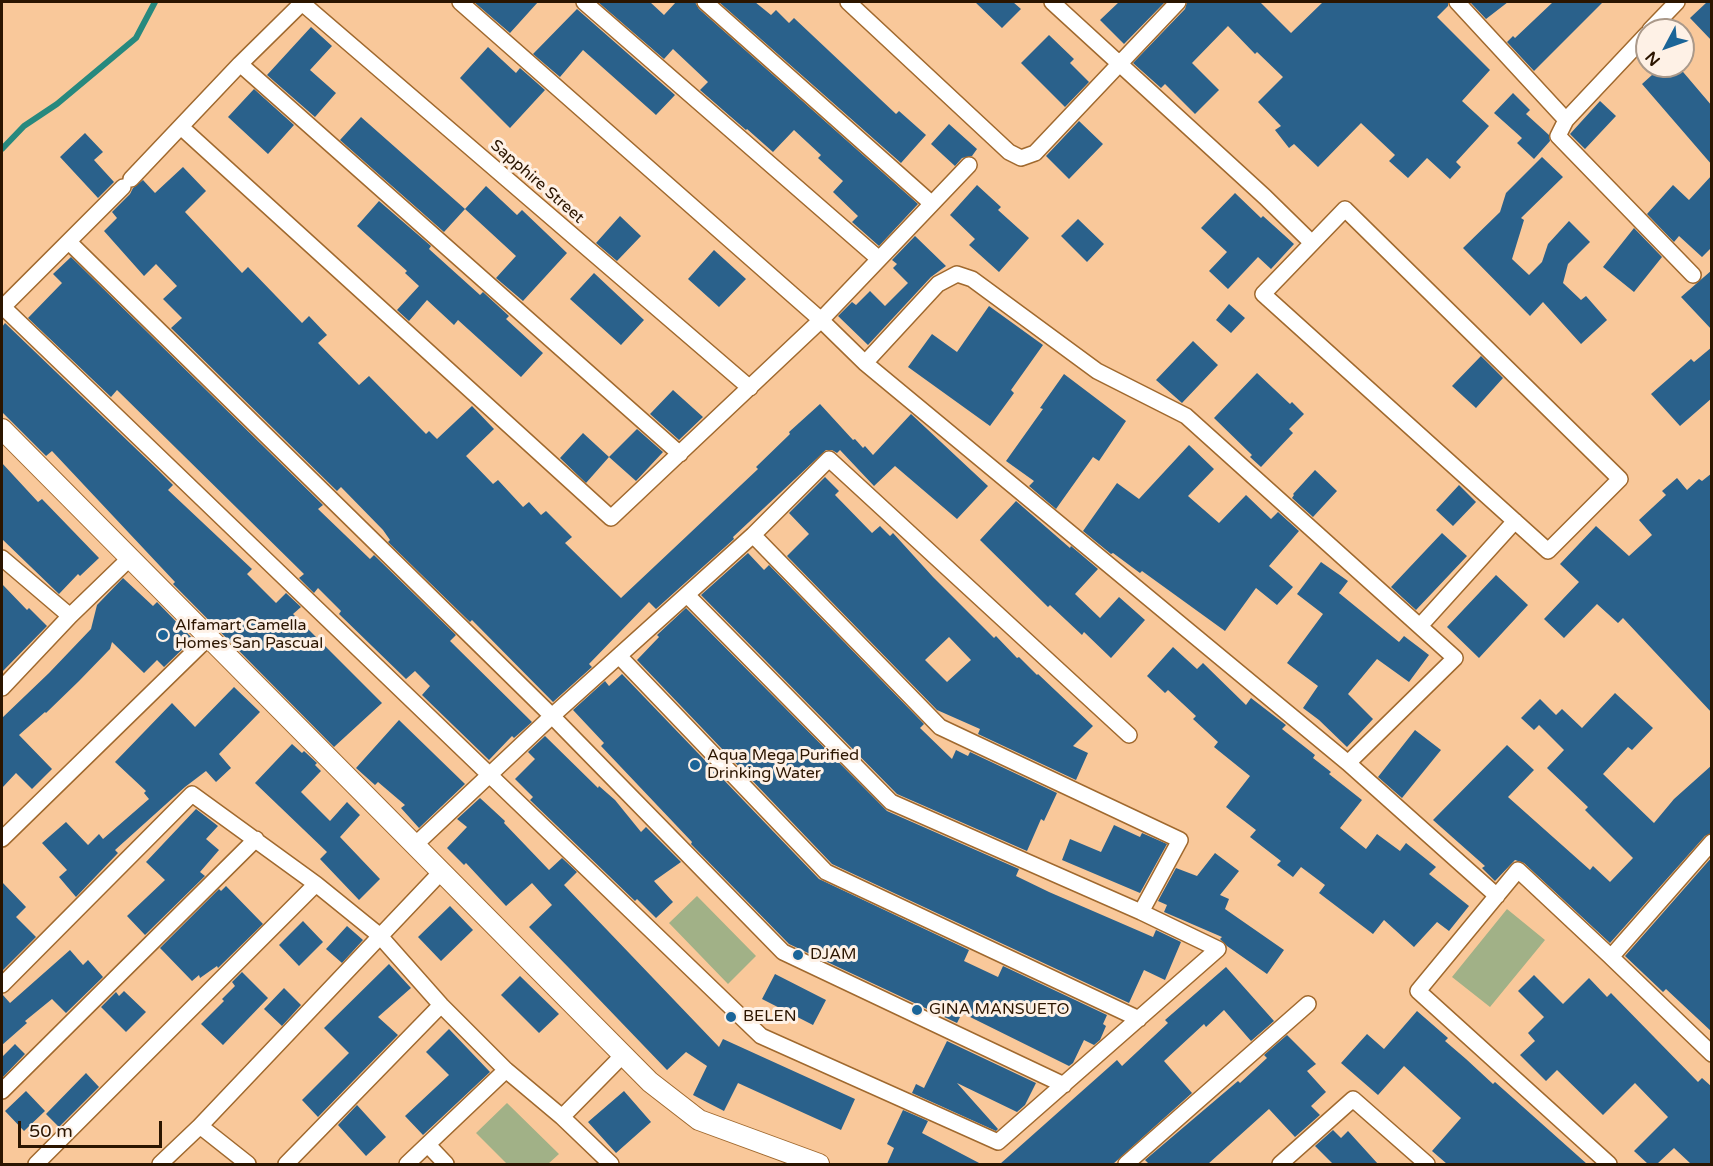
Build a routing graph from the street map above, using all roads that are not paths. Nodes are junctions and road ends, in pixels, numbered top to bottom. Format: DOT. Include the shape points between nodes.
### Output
graph roads {
  1 [pos="302,2"];
  2 [pos="460,2"];
  3 [pos="584,2"];
  4 [pos="705,2"];
  5 [pos="848,2"];
  6 [pos="1052,2"];
  7 [pos="1178,2"];
  8 [pos="1457,2"];
  9 [pos="1677,2"];
  10 [pos="1662,18"];
  11 [pos="1635,47"];
  12 [pos="240,64"];
  13 [pos="1119,64"];
  14 [pos="1566,120"];
  15 [pos="181,127"];
  16 [pos="969,165"];
  17 [pos="931,204"];
  18 [pos="69,242"];
  19 [pos="1312,243"];
  20 [pos="879,258"];
  21 [pos="1693,275"];
  22 [pos="2,307"];
  23 [pos="822,320"];
  24 [pos="865,363"];
  25 [pos="750,388"];
  26 [pos="2,429"];
  27 [pos="680,454"];
  28 [pos="1515,521"];
  29 [pos="753,536"];
  30 [pos="130,558"];
  31 [pos="3,562"];
  32 [pos="688,596"];
  33 [pos="70,616"];
  34 [pos="1420,626"];
  35 [pos="209,637"];
  36 [pos="620,656"];
  37 [pos="2,688"];
  38 [pos="552,716"];
  39 [pos="1129,735"];
  40 [pos="1348,763"];
  41 [pos="490,774"];
  42 [pos="2,839"];
  43 [pos="256,839"];
  44 [pos="1712,842"];
  45 [pos="416,844"];
  46 [pos="442,871"];
  47 [pos="316,884"];
  48 [pos="1497,896"];
  49 [pos="1142,912"];
  50 [pos="379,936"];
  51 [pos="1611,957"];
  52 [pos="2,985"];
  53 [pos="1308,1004"];
  54 [pos="441,1005"];
  55 [pos="1139,1019"];
  56 [pos="1712,1054"];
  57 [pos="623,1055"];
  58 [pos="506,1070"];
  59 [pos="1064,1085"];
  60 [pos="2,1091"];
  61 [pos="561,1117"];
  62 [pos="200,1126"];
  63 [pos="428,1145"];
  64 [pos="36,1164"];
  65 [pos="160,1164"];
  66 [pos="246,1164"];
  67 [pos="286,1164"];
  68 [pos="407,1164"];
  69 [pos="446,1164"];
  70 [pos="611,1164"];
  71 [pos="819,1164"];
  72 [pos="1126,1164"];
  73 [pos="1280,1164"];
  74 [pos="1427,1164"];
  75 [pos="1609,1164"];
  1 -- 12 [label="street"];
  1 -- 25 [label="street, Sapphire Street"];
  2 -- 23 [label="street"];
  3 -- 20 [label="street"];
  4 -- 17 [label="street"];
  5 -- 13 [label="street" via="1009,152 1021,158 1035,153"];
  6 -- 13 [label="street"];
  7 -- 13 [label="street"];
  8 -- 14 [label="street"];
  9 -- 10 [label="street"];
  11 -- 14 [label="street"];
  12 -- 15 [label="street"];
  12 -- 27 [label="street"];
  13 -- 19 [label="street"];
  14 -- 21 [label="street" via="1558,136"];
  15 -- 18 [label="street"];
  15 -- 27 [label="street" via="612,518"];
  16 -- 17 [label="street"];
  17 -- 20 [label="street"];
  18 -- 22 [label="street"];
  18 -- 38 [label="street"];
  19 -- 28 [label="street" via="1263,294"];
  19 -- 28 [label="street" via="1345,209 1620,479 1548,551"];
  20 -- 23 [label="street"];
  22 -- 41 [label="street"];
  23 -- 24 [label="street"];
  23 -- 25 [label="street"];
  24 -- 34 [label="street" via="938,284 957,274 972,279 1097,371 1186,416"];
  24 -- 40 [label="street"];
  25 -- 27 [label="street"];
  26 -- 30 [label="street"];
  28 -- 34 [label="street"];
  29 -- 32 [label="street"];
  29 -- 39 [label="street" via="829,459"];
  29 -- 49 [label="street" via="940,727 1180,840"];
  30 -- 33 [label="street"];
  30 -- 35 [label="street"];
  31 -- 33 [label="street"];
  32 -- 36 [label="street"];
  32 -- 49 [label="street" via="891,802"];
  33 -- 37 [label="street"];
  34 -- 40 [label="street" via="1455,658"];
  35 -- 42 [label="street"];
  35 -- 45 [label="street"];
  36 -- 38 [label="street"];
  36 -- 55 [label="street" via="825,872"];
  38 -- 41 [label="street"];
  38 -- 59 [label="street" via="783,952"];
  40 -- 48 [label="street"];
  41 -- 45 [label="street"];
  41 -- 59 [label="street" via="761,1036 998,1142"];
  43 -- 47 [label="street"];
  43 -- 52 [label="street" via="192,794"];
  43 -- 60 [label="street"];
  44 -- 51 [label="street"];
  45 -- 46 [label="street"];
  46 -- 50 [label="street"];
  46 -- 57 [label="street"];
  47 -- 50 [label="street"];
  47 -- 64 [label="street"];
  48 -- 51 [label="street" via="1518,870"];
  48 -- 75 [label="street" via="1418,991"];
  49 -- 55 [label="street" via="1218,949"];
  50 -- 54 [label="street"];
  50 -- 62 [label="street"];
  51 -- 56 [label="street"];
  53 -- 72 [label="street"];
  54 -- 58 [label="street"];
  54 -- 67 [label="street"];
  55 -- 59 [label="street"];
  57 -- 61 [label="street"];
  57 -- 71 [label="street" via="699,1120"];
  58 -- 61 [label="street"];
  58 -- 63 [label="street"];
  61 -- 70 [label="street"];
  62 -- 65 [label="street"];
  62 -- 66 [label="street"];
  63 -- 68 [label="street"];
  63 -- 69 [label="street"];
  73 -- 74 [label="street" via="1353,1099"];
}
